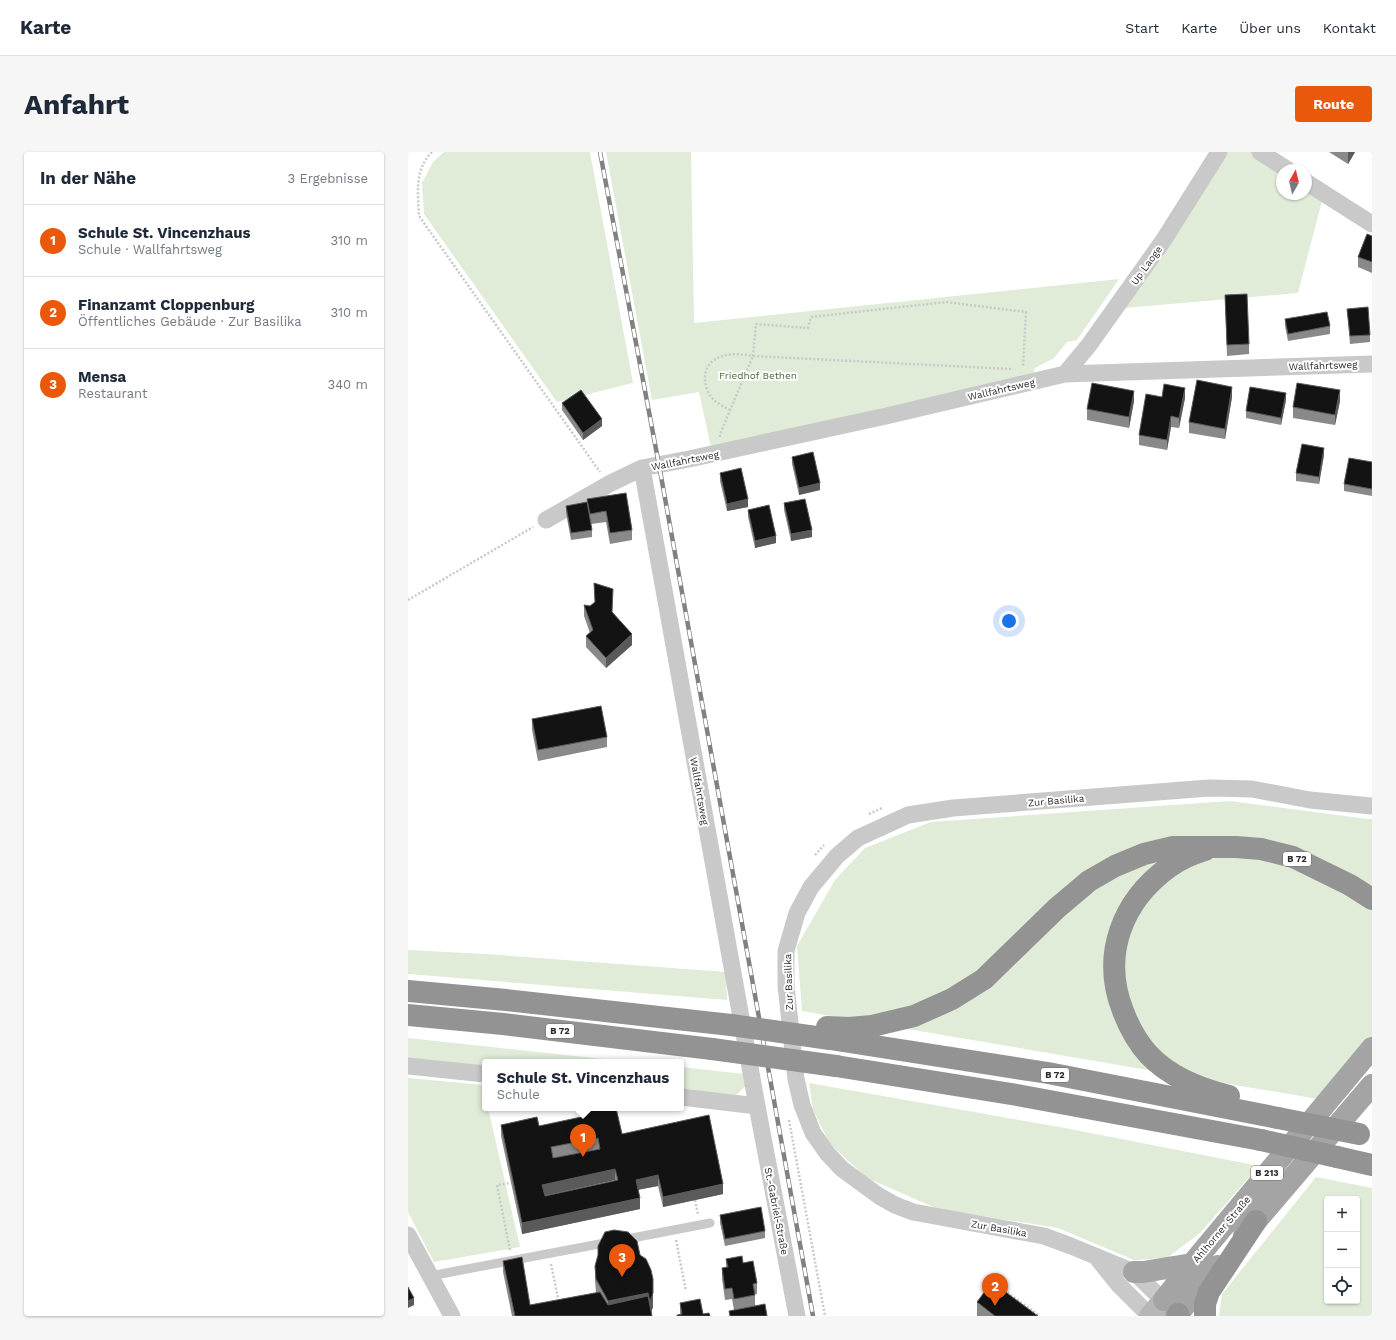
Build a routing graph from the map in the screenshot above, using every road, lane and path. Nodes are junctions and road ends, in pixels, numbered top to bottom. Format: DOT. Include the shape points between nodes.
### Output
graph roads {
  1 [pos="432,152"];
  2 [pos="1219,152"];
  3 [pos="1260,152"];
  4 [pos="1279,164"];
  5 [pos="1312,186"];
  6 [pos="1372,224"];
  7 [pos="753,356"];
  8 [pos="1372,364"];
  9 [pos="1015,370"];
  10 [pos="1065,374"];
  11 [pos="1043,379"];
  12 [pos="730,410"];
  13 [pos="723,452"];
  14 [pos="642,468"];
  15 [pos="609,484"];
  16 [pos="546,520"];
  17 [pos="408,600"];
  18 [pos="1372,806"];
  19 [pos="883,808"];
  20 [pos="864,817"];
  21 [pos="825,844"];
  22 [pos="1213,846"];
  23 [pos="813,859"];
  24 [pos="1372,899"];
  25 [pos="408,991"];
  26 [pos="408,1015"];
  27 [pos="829,1033"];
  28 [pos="1372,1048"];
  29 [pos="408,1066"];
  30 [pos="482,1074"];
  31 [pos="1372,1085"];
  32 [pos="684,1097"];
  33 [pos="757,1106"];
  34 [pos="788,1114"];
  35 [pos="1280,1115"];
  36 [pos="1365,1136"];
  37 [pos="1372,1165"];
  38 [pos="511,1183"];
  39 [pos="1256,1221"];
  40 [pos="710,1223"];
  41 [pos="674,1230"];
  42 [pos="408,1235"];
  43 [pos="550,1254"];
  44 [pos="1096,1257"];
  45 [pos="512,1261"];
  46 [pos="1192,1264"];
  47 [pos="1134,1272"];
  48 [pos="430,1276"];
  49 [pos="991,1281"];
  50 [pos="686,1291"];
  51 [pos="558,1298"];
  52 [pos="1166,1313"];
  53 [pos="452,1316"];
  54 [pos="797,1316"];
  55 [pos="825,1316"];
  56 [pos="1040,1316"];
  57 [pos="1205,1316"];
  1 -- 15 [label="path" via="425,159 417,181 419,216"];
  2 -- 10 [label="street, Up Laoge" via="1163,241 1089,345"];
  3 -- 4 [label="street"];
  5 -- 6 [label="street"];
  7 -- 9 [label="path"];
  7 -- 11 [label="path" via="756,324 808,328 811,318 946,302 1026,312 1023,370 1034,371"];
  7 -- 12 [label="path"];
  7 -- 12 [label="path" via="727,355 713,361 705,371 705,386 712,398"];
  8 -- 10 [label="street, Wallfahrtsweg"];
  10 -- 11 [label="street, Wallfahrtsweg"];
  11 -- 13 [label="street, Wallfahrtsweg"];
  12 -- 13 [label="path" via="720,434"];
  13 -- 14 [label="street, Wallfahrtsweg"];
  14 -- 15 [label="street"];
  14 -- 33 [label="street, Wallfahrtsweg"];
  15 -- 16 [label="street"];
  16 -- 17 [label="path"];
  18 -- 44 [label="street, Zur Basilika" via="1310,800 1252,789 1209,788 953,808 908,815 858,838 837,856 811,887 797,913 786,951 786,986 796,1079 802,1105 813,1133 827,1153 842,1169 866,1187 895,1205 913,1212 1044,1236"];
  19 -- 20 [label="path"];
  21 -- 23 [label="path"];
  22 -- 24 [label="highway, B 72" via="1261,849 1293,857 1350,885"];
  22 -- 27 [label="highway, B 72" via="1173,847 1144,854 1115,866 1089,881 984,978 952,999 914,1016"];
  22 -- 35 [label="highway, B 72" via="1184,858 1156,878 1126,915 1114,958 1116,992 1139,1042 1162,1066 1185,1081 1212,1092 1262,1105"];
  25 -- 27 [label="highway, B 72, bridge"];
  26 -- 37 [label="highway, B 72, bridge" via="504,1024 836,1066 1261,1140"];
  27 -- 35 [label="highway, B 72"];
  28 -- 46 [label="main road, Ahlhorner Straße / B 213"];
  29 -- 30 [label="street"];
  31 -- 39 [label="main road, B 213"];
  32 -- 33 [label="street"];
  33 -- 54 [label="street, St.-Gabriel-Straße"];
  34 -- 55 [label="path"];
  35 -- 36 [label="highway, B 72, bridge"];
  38 -- 45 [label="path" via="497,1185"];
  39 -- 52 [label="main road, B 213"];
  39 -- 57 [label="highway, B 213" via="1209,1292"];
  40 -- 41 [label="lane"];
  41 -- 43 [label="lane"];
  41 -- 50 [label="path"];
  42 -- 48 [label="street"];
  43 -- 45 [label="lane"];
  43 -- 51 [label="path"];
  44 -- 47 [label="street, Zur Basilika"];
  44 -- 52 [label="street, Zur Basilika" via="1118,1284"];
  45 -- 48 [label="lane"];
  46 -- 47 [label="main road"];
  46 -- 52 [label="main road, Ahlhorner Straße / B 213"];
  47 -- 52 [label="street, Zur Basilika"];
  48 -- 53 [label="street"];
  49 -- 56 [label="path"];
}
